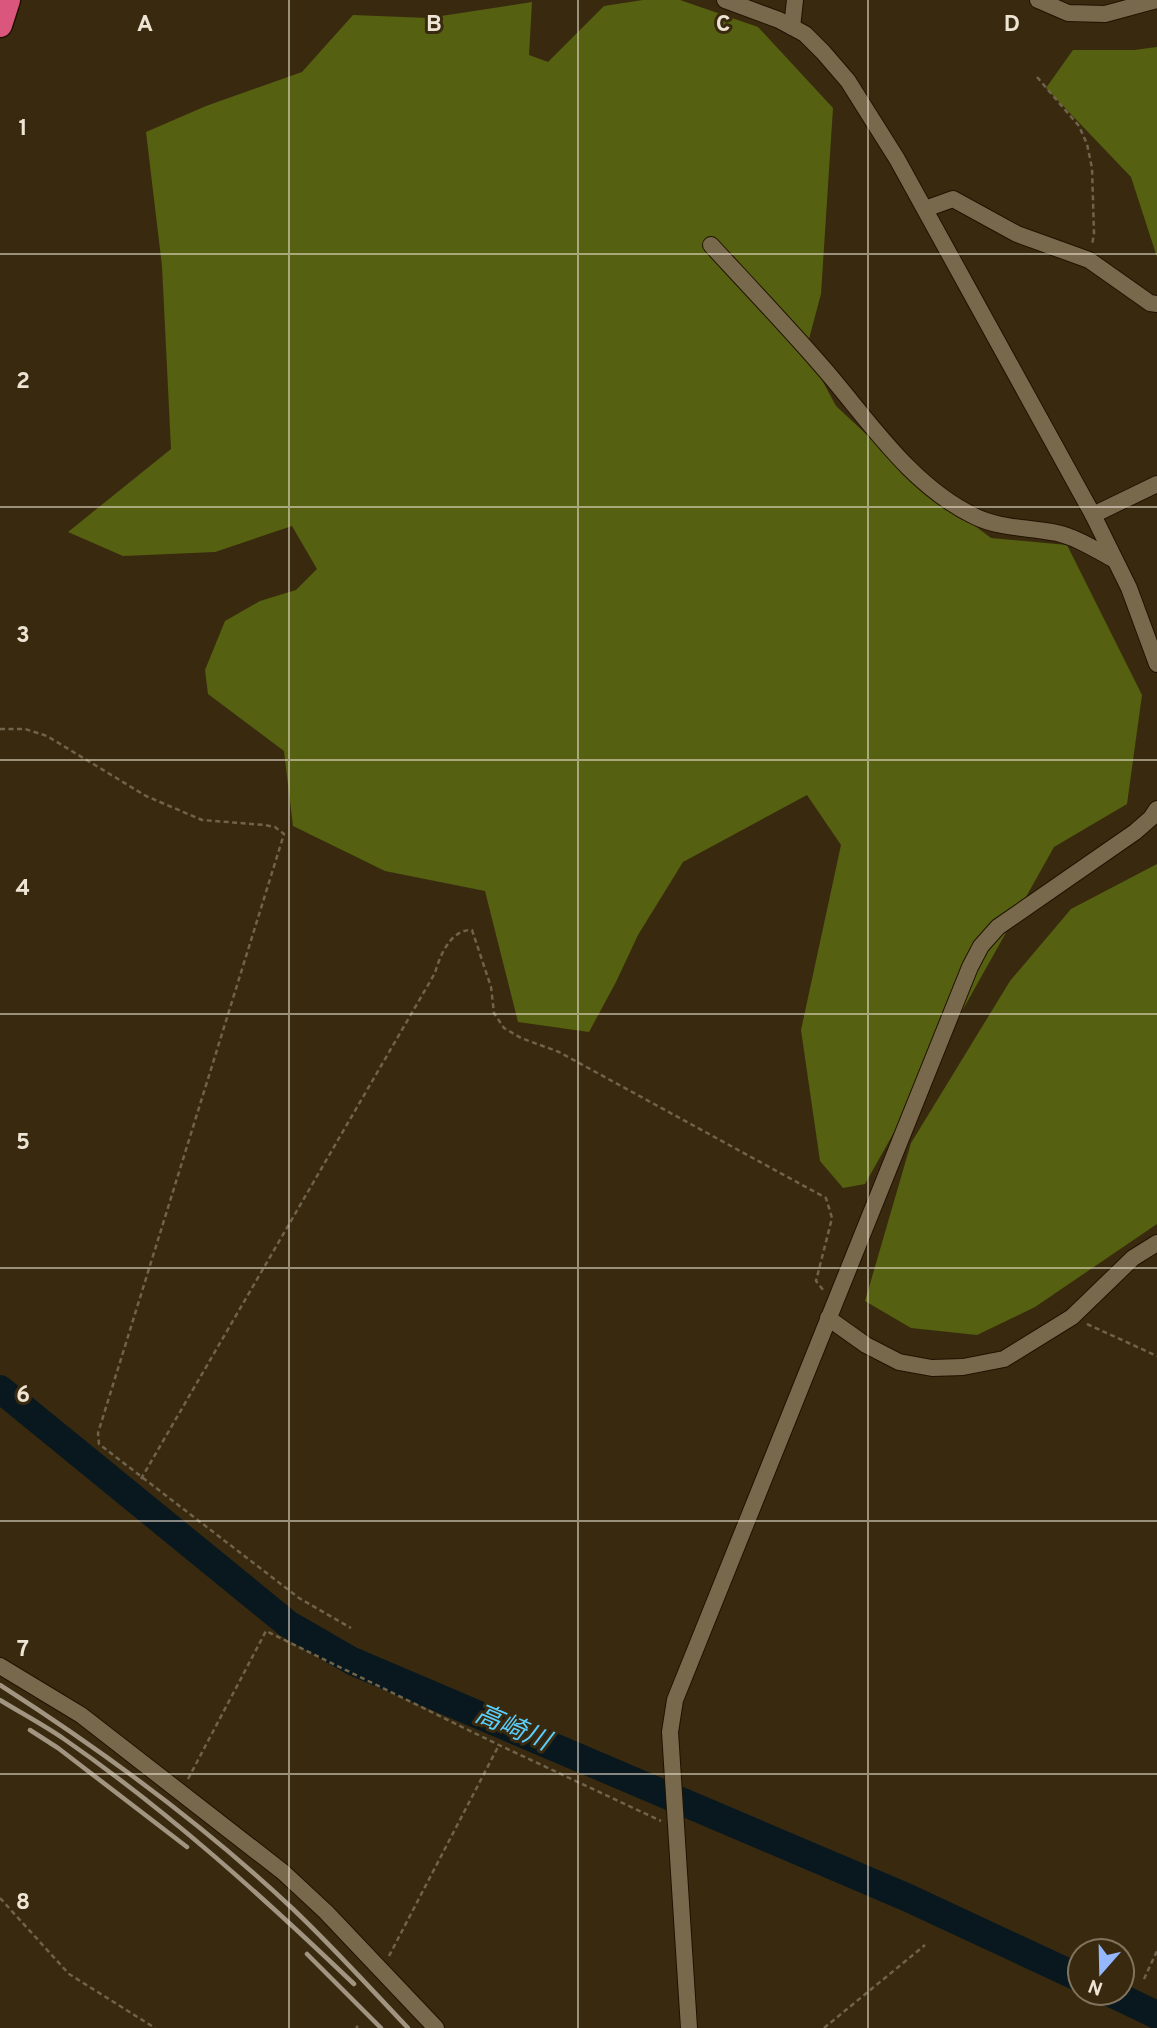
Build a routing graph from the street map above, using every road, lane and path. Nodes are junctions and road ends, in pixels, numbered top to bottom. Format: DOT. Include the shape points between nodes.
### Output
graph roads {
  1 [pos="8,0"];
  2 [pos="725,0"];
  3 [pos="795,0"];
  4 [pos="1038,0"];
  5 [pos="1157,0"];
  6 [pos="0,25"];
  7 [pos="792,27"];
  8 [pos="1037,77"];
  9 [pos="925,209"];
  10 [pos="711,245"];
  11 [pos="1089,260"];
  12 [pos="1157,304"];
  13 [pos="1157,484"];
  14 [pos="1093,515"];
  15 [pos="1115,560"];
  16 [pos="1157,664"];
  17 [pos="0,729"];
  18 [pos="1157,808"];
  19 [pos="1157,1243"];
  20 [pos="831,1311"];
  21 [pos="1072,1317"];
  22 [pos="1157,1356"];
  23 [pos="141,1479"];
  24 [pos="351,1628"];
  25 [pos="0,1666"];
  26 [pos="499,1745"];
  27 [pos="181,1791"];
  28 [pos="677,1828"];
  29 [pos="0,1898"];
  30 [pos="925,1945"];
  31 [pos="1157,1951"];
  32 [pos="382,1971"];
  33 [pos="1144,1979"];
  34 [pos="155,2028"];
  35 [pos="436,2028"];
  36 [pos="689,2028"];
  37 [pos="824,2028"];
  1 -- 6 [label="highway"];
  2 -- 7 [label="street"];
  3 -- 7 [label="street"];
  4 -- 5 [label="street" via="1068,13 1105,15"];
  7 -- 9 [label="street" via="823,52 848,81"];
  8 -- 11 [label="path" via="1079,126 1087,144 1094,233"];
  9 -- 11 [label="street" via="953,199 1017,234"];
  9 -- 14 [label="street"];
  10 -- 15 [label="street" via="820,363 893,451 942,496 1000,526 1057,533"];
  11 -- 12 [label="street"];
  13 -- 14 [label="street"];
  14 -- 15 [label="street"];
  15 -- 16 [label="street"];
  17 -- 23 [label="path" via="25,729 47,736 146,796 202,820 265,825 284,834 98,1433 99,1444"];
  18 -- 20 [label="street" via="1135,832 998,927 981,946"];
  19 -- 21 [label="street" via="1133,1258"];
  20 -- 21 [label="street" via="866,1345 899,1362 932,1368 1004,1359"];
  20 -- 23 [label="path" via="816,1281 832,1218 826,1198 559,1052 504,1028 494,1013 491,987 472,930 464,930 443,951 435,973"];
  20 -- 28 [label="street" via="675,1700 670,1732"];
  21 -- 22 [label="path"];
  23 -- 24 [label="path" via="299,1598"];
  25 -- 27 [label="street" via="81,1715"];
  26 -- 27 [label="path" via="266,1631"];
  26 -- 28 [label="path"];
  26 -- 32 [label="path"];
  27 -- 32 [label="street" via="284,1872"];
  28 -- 36 [label="street"];
  29 -- 34 [label="path" via="69,1974"];
  30 -- 37 [label="path"];
  31 -- 33 [label="path"];
  32 -- 35 [label="street"];
}
